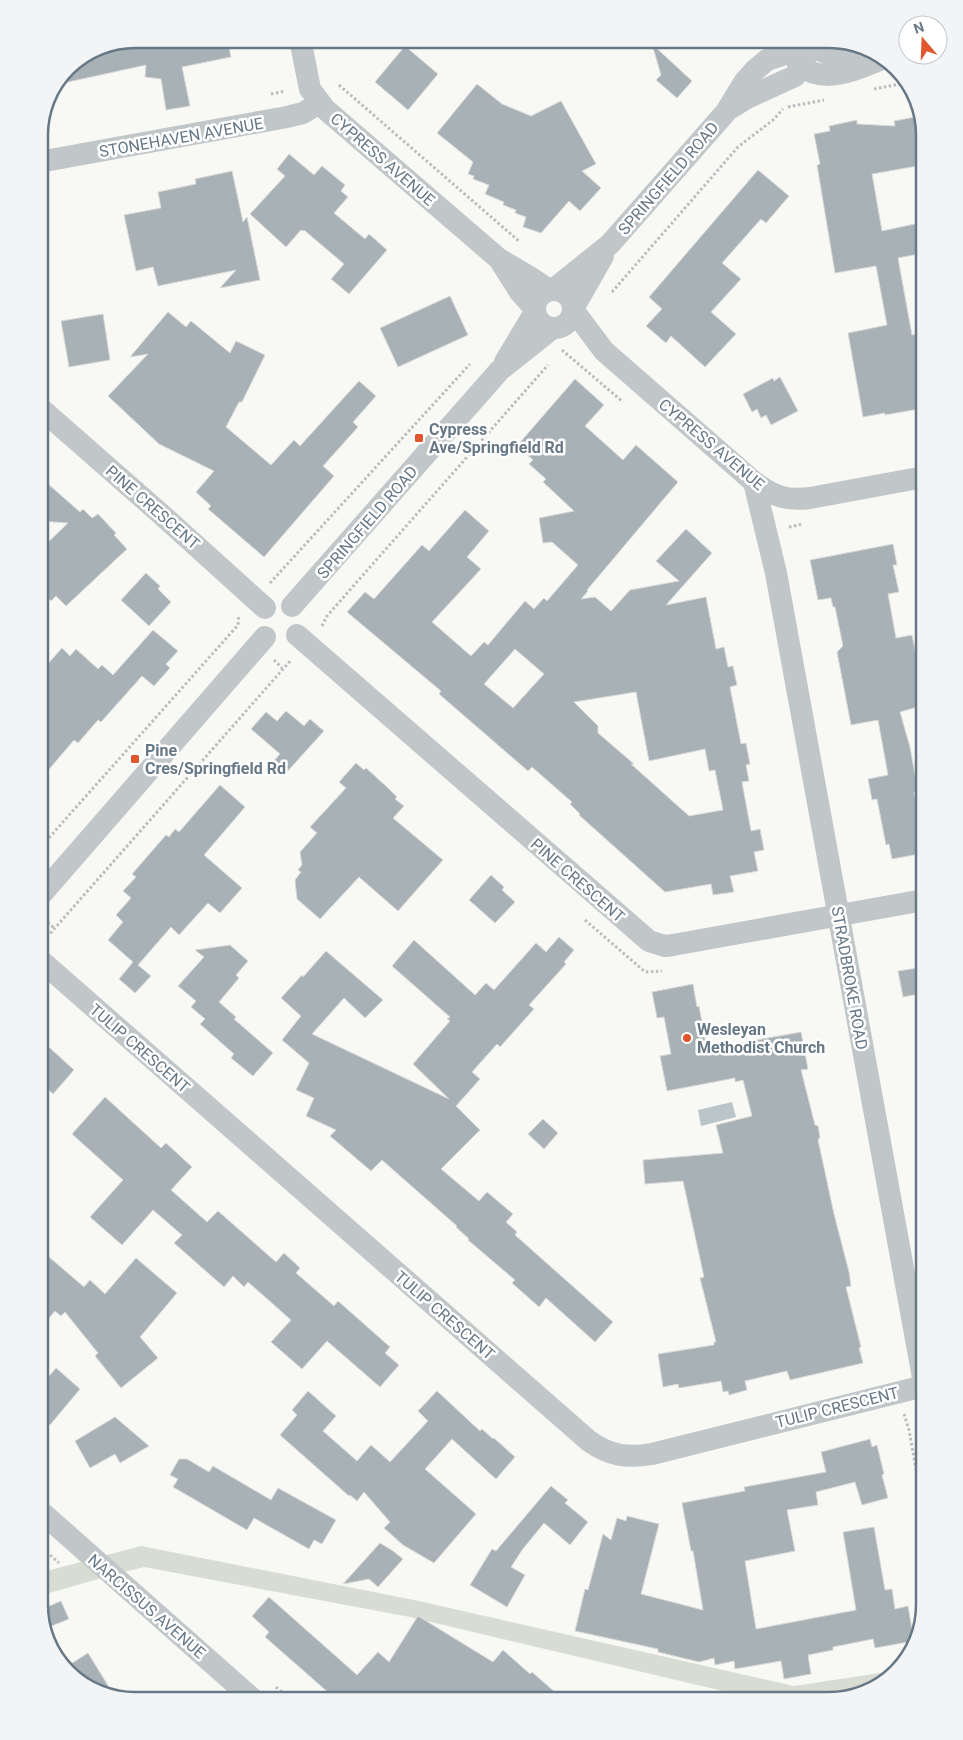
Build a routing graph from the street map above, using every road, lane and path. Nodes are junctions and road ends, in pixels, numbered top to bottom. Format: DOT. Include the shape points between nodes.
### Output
graph roads {
  1 [pos="302,48"];
  2 [pos="799,48"];
  3 [pos="875,61"];
  4 [pos="335,82"];
  5 [pos="319,103"];
  6 [pos="785,107"];
  7 [pos="48,160"];
  8 [pos="520,242"];
  9 [pos="610,244"];
  10 [pos="499,259"];
  11 [pos="552,290"];
  12 [pos="609,295"];
  13 [pos="535,311"];
  14 [pos="565,318"];
  15 [pos="561,349"];
  16 [pos="558,353"];
  17 [pos="471,364"];
  18 [pos="548,364"];
  19 [pos="500,370"];
  20 [pos="48,416"];
  21 [pos="916,478"];
  22 [pos="754,482"];
  23 [pos="775,496"];
  24 [pos="776,573"];
  25 [pos="266,597"];
  26 [pos="292,606"];
  27 [pos="238,625"];
  28 [pos="323,625"];
  29 [pos="297,635"];
  30 [pos="269,648"];
  31 [pos="290,660"];
  32 [pos="282,668"];
  33 [pos="48,839"];
  34 [pos="48,900"];
  35 [pos="916,901"];
  36 [pos="839,915"];
  37 [pos="48,918"];
  38 [pos="55,929"];
  39 [pos="48,940"];
  40 [pos="48,954"];
  41 [pos="916,1340"];
  42 [pos="916,1386"];
  43 [pos="903,1412"];
  44 [pos="916,1469"];
  45 [pos="48,1518"];
  46 [pos="245,1692"];
  1 -- 5 [label="street, CYPRESS AVENUE" via="308,83"];
  2 -- 3 [label="street" via="816,73 850,72"];
  2 -- 9 [label="street, SPRINGFIELD ROAD" via="767,60 754,71 726,112"];
  4 -- 8 [label="path"];
  5 -- 7 [label="street, STONEHAVEN AVENUE" via="303,113 287,117"];
  5 -- 10 [label="street, CYPRESS AVENUE"];
  6 -- 12 [label="path" via="738,147"];
  9 -- 11 [label="street, SPRINGFIELD ROAD"];
  9 -- 14 [label="street, SPRINGFIELD ROAD"];
  10 -- 11 [label="street, CYPRESS AVENUE"];
  10 -- 13 [label="street, CYPRESS AVENUE"];
  11 -- 13 [label="street" via="540,296"];
  11 -- 14 [label="street" via="568,294"];
  13 -- 14 [label="street" via="547,327"];
  13 -- 19 [label="street, SPRINGFIELD ROAD"];
  14 -- 19 [label="street, SPRINGFIELD ROAD"];
  14 -- 22 [label="street, CYPRESS AVENUE"];
  15 -- 16 [label="path"];
  17 -- 25 [label="path"];
  18 -- 28 [label="path"];
  19 -- 26 [label="street, SPRINGFIELD ROAD"];
  20 -- 25 [label="street, PINE CRESCENT" via="162,514"];
  21 -- 23 [label="street, CYPRESS AVENUE" via="797,500"];
  22 -- 23 [label="street, CYPRESS AVENUE"];
  22 -- 24 [label="street, STRADBROKE ROAD"];
  23 -- 24 [label="street, STRADBROKE ROAD"];
  24 -- 36 [label="street, STRADBROKE ROAD"];
  25 -- 26 [label="street" via="270,604 280,602"];
  25 -- 30 [label="street" via="260,622"];
  26 -- 29 [label="street" via="301,619"];
  27 -- 33 [label="path"];
  29 -- 30 [label="street" via="282,644 270,641"];
  29 -- 36 [label="street, PINE CRESCENT" via="649,941 673,945"];
  30 -- 32 [label="path"];
  30 -- 34 [label="street"];
  31 -- 32 [label="path"];
  32 -- 38 [label="path"];
  35 -- 36 [label="street, PINE CRESCENT"];
  36 -- 41 [label="street, STRADBROKE ROAD"];
  37 -- 38 [label="path"];
  38 -- 39 [label="path"];
  40 -- 42 [label="street, TULIP CRESCENT" via="582,1435 606,1452 626,1456 652,1454"];
  43 -- 44 [label="path"];
  45 -- 46 [label="street, NARCISSUS AVENUE"];
}
